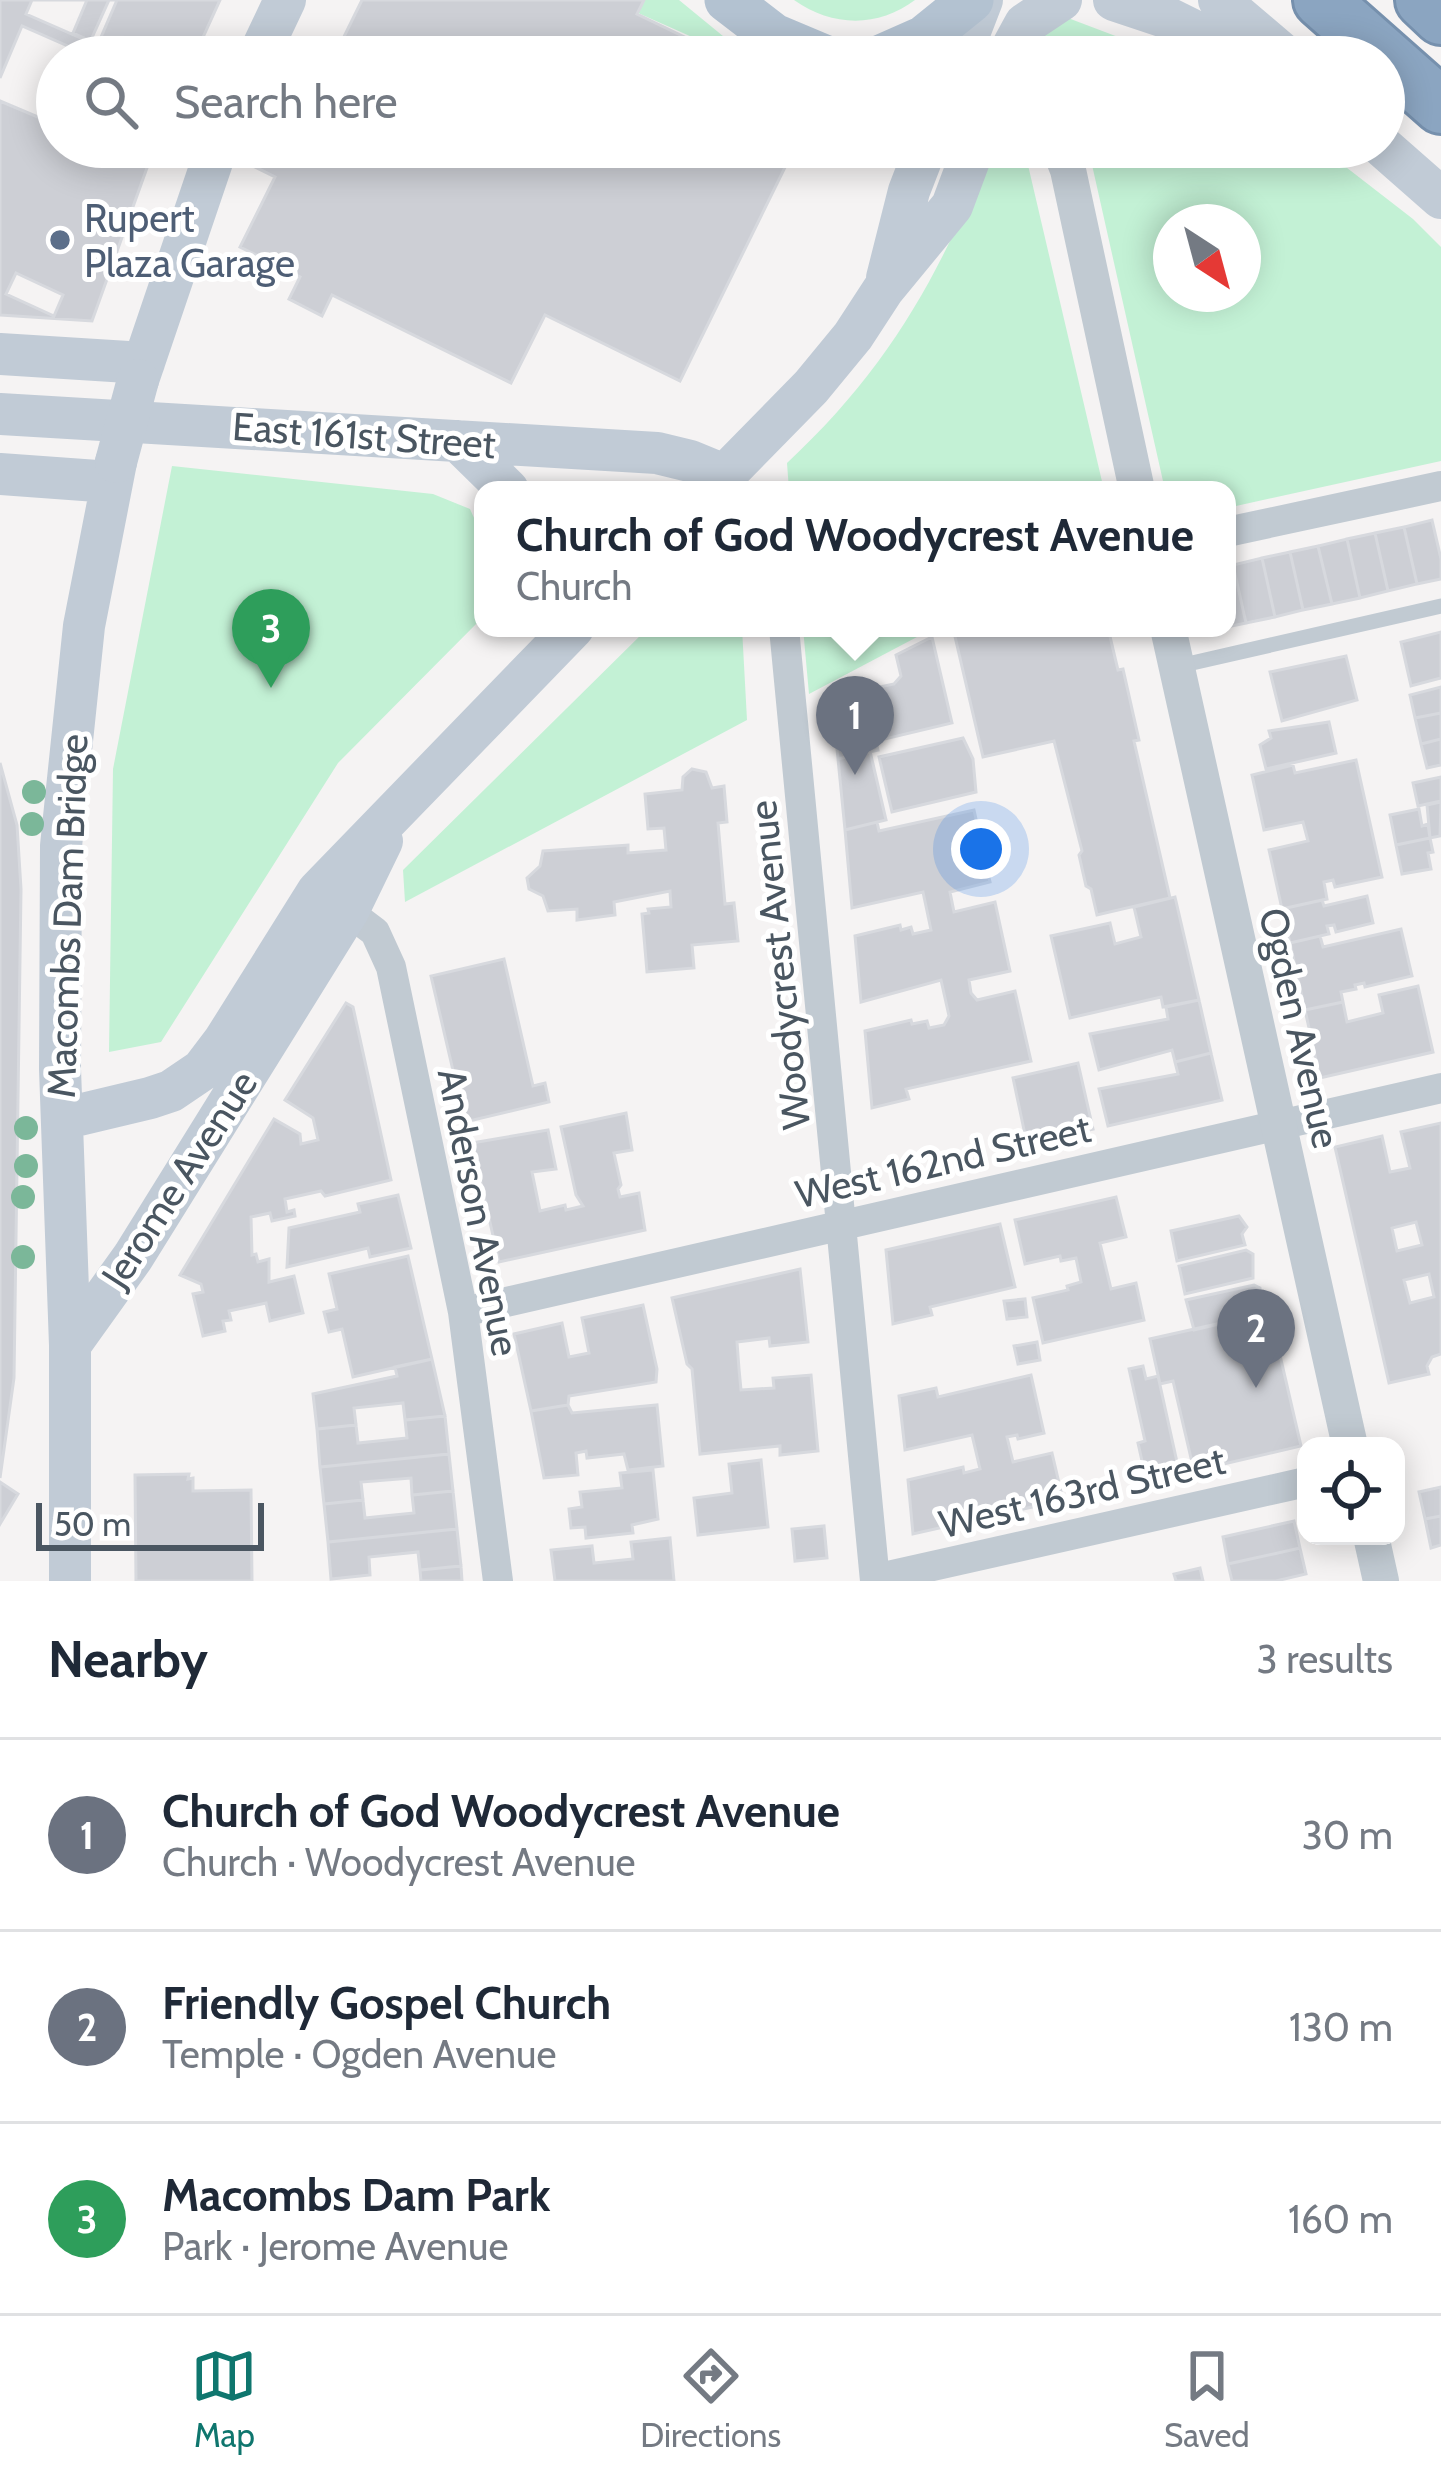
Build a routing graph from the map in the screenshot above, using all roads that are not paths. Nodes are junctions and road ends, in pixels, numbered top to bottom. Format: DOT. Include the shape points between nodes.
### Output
graph roads {
  1 [pos="285,0"];
  2 [pos="727,0"];
  3 [pos="971,0"];
  4 [pos="982,0"];
  5 [pos="1060,0"];
  6 [pos="1114,0"];
  7 [pos="1219,0"];
  8 [pos="1322,0"];
  9 [pos="1423,0"];
  10 [pos="1441,17"];
  11 [pos="268,36"];
  12 [pos="774,36"];
  13 [pos="926,36"];
  14 [pos="969,36"];
  15 [pos="1018,36"];
  16 [pos="1206,36"];
  17 [pos="1261,36"];
  18 [pos="1362,36"];
  19 [pos="1405,74"];
  20 [pos="1441,106"];
  21 [pos="1405,166"];
  22 [pos="210,168"];
  23 [pos="918,168"];
  24 [pos="966,168"];
  25 [pos="1067,168"];
  26 [pos="1441,198"];
  27 [pos="883,290"];
  28 [pos="0,354"];
  29 [pos="141,372"];
  30 [pos="0,414"];
  31 [pos="458,441"];
  32 [pos="113,472"];
  33 [pos="0,474"];
  34 [pos="499,481"];
  35 [pos="721,481"];
  36 [pos="730,481"];
  37 [pos="1135,481"];
  38 [pos="1441,486"];
  39 [pos="1236,530"];
  40 [pos="1441,606"];
  41 [pos="785,637"];
  42 [pos="1170,637"];
  43 [pos="540,644"];
  44 [pos="1176,667"];
  45 [pos="333,901"];
  46 [pos="1441,1088"];
  47 [pos="62,1119"];
  48 [pos="1279,1124"];
  49 [pos="844,1224"];
  50 [pos="463,1312"];
  51 [pos="70,1345"];
  52 [pos="1348,1437"];
  53 [pos="1297,1484"];
  54 [pos="1373,1545"];
  55 [pos="875,1580"];
  56 [pos="70,1581"];
  57 [pos="498,1581"];
  58 [pos="1381,1581"];
  1 -- 11 [label="main road"];
  2 -- 12 [label="main road"];
  3 -- 13 [label="main road"];
  4 -- 14 [label="main road"];
  5 -- 15 [label="main road"];
  6 -- 16 [label="main road"];
  7 -- 17 [label="main road"];
  8 -- 18 [label="highway"];
  9 -- 10 [label="highway"];
  19 -- 20 [label="highway"];
  21 -- 26 [label="main road"];
  22 -- 29 [label="main road, Macombs Dam Bridge"];
  23 -- 27 [label="main road"];
  24 -- 27 [label="main road" via="952,206"];
  25 -- 37 [label="street"];
  27 -- 36 [label="main road"];
  28 -- 29 [label="main road"];
  29 -- 32 [label="main road, Macombs Dam Bridge, bridge"];
  30 -- 31 [label="main road, East 161st Street"];
  31 -- 34 [label="main road"];
  31 -- 35 [label="main road, East 161st Street" via="657,453 690,460"];
  32 -- 33 [label="main road"];
  32 -- 47 [label="main road, Macombs Dam Bridge" via="67,766"];
  38 -- 39 [label="street"];
  40 -- 44 [label="lane"];
  41 -- 49 [label="street, Woodycrest Avenue"];
  42 -- 44 [label="street, Ogden Avenue"];
  43 -- 45 [label="main road, Jerome Avenue" via="400,805"];
  44 -- 48 [label="street, Ogden Avenue"];
  45 -- 47 [label="main road, Jerome Avenue" via="202,1070 150,1098"];
  45 -- 50 [label="street, Anderson Avenue" via="375,932 391,968"];
  45 -- 51 [label="main road, Jerome Avenue" via="133,1257"];
  46 -- 48 [label="street, West 162nd Street"];
  47 -- 51 [label="main road, Macombs Dam Bridge"];
  48 -- 49 [label="street, West 162nd Street"];
  48 -- 52 [label="street, Ogden Avenue"];
  49 -- 50 [label="street, West 162nd Street"];
  49 -- 55 [label="street, Woodycrest Avenue"];
  50 -- 57 [label="street, Anderson Avenue"];
  51 -- 56 [label="main road"];
  53 -- 55 [label="street, West 163rd Street"];
  54 -- 58 [label="street"];
}
